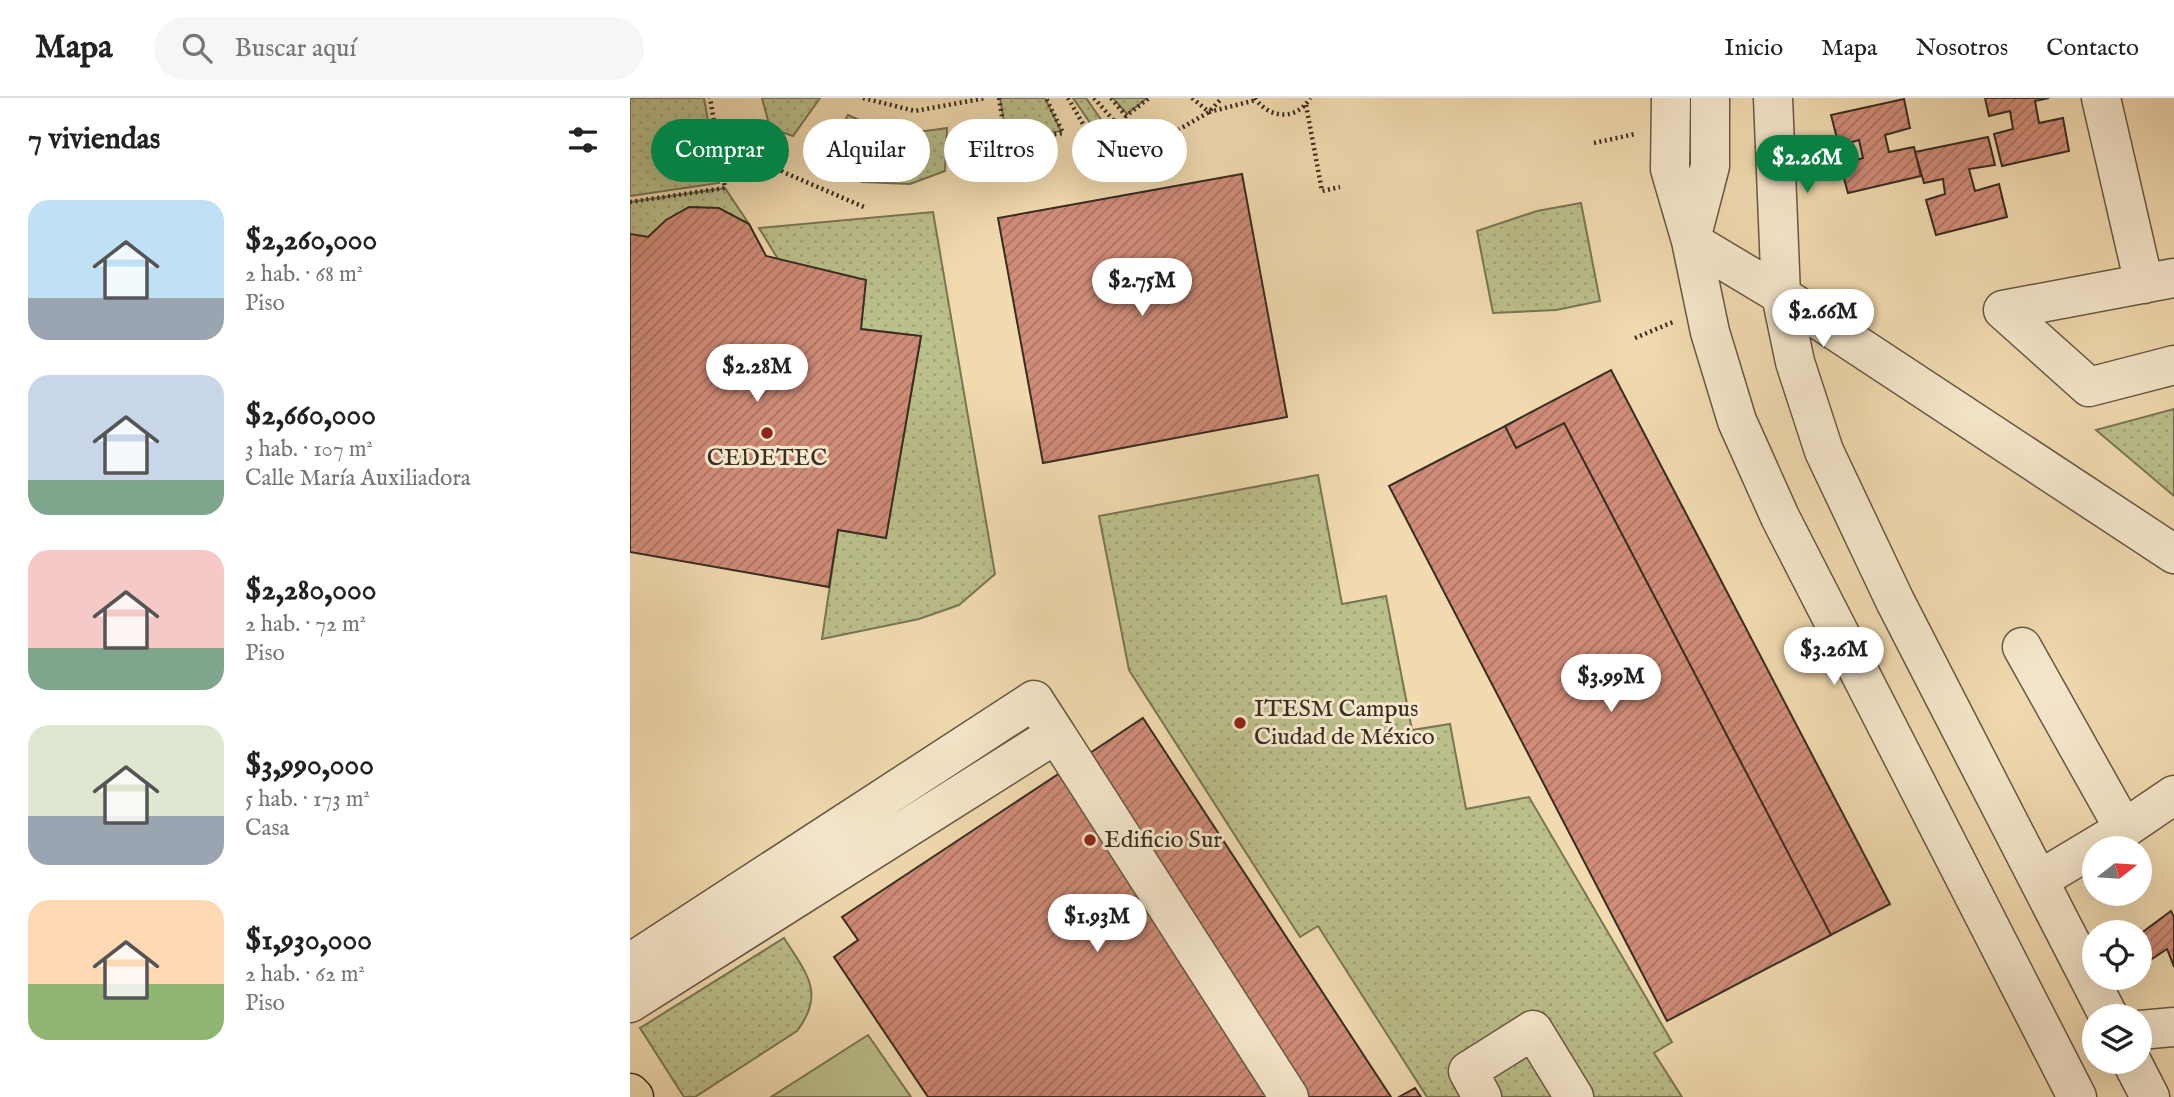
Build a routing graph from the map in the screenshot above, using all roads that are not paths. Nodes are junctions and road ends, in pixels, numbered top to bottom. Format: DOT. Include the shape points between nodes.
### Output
graph roads {
  1 [pos="1671,98"];
  2 [pos="1710,98"];
  3 [pos="1773,98"];
  4 [pos="2101,98"];
  5 [pos="1691,241"];
  6 [pos="2159,281"];
  7 [pos="1781,295"];
  8 [pos="2174,365"];
  9 [pos="2174,554"];
  10 [pos="2022,647"];
  11 [pos="1056,734"];
  12 [pos="2174,795"];
  13 [pos="2124,829"];
  14 [pos="2039,880"];
  15 [pos="630,963"];
  16 [pos="630,1003"];
  17 [pos="2102,1004"];
  18 [pos="2174,1027"];
  19 [pos="2152,1029"];
  20 [pos="2138,1074"];
  21 [pos="630,1093"];
  22 [pos="634,1097"];
  23 [pos="1289,1097"];
  24 [pos="1482,1097"];
  25 [pos="1574,1097"];
  26 [pos="2077,1097"];
  27 [pos="2150,1097"];
  1 -- 5 [label="street" via="1670,169"];
  2 -- 5 [label="street" via="1710,166"];
  3 -- 7 [label="street"];
  4 -- 6 [label="street"];
  5 -- 7 [label="street"];
  5 -- 26 [label="street" via="1710,332 1742,433 1780,517"];
  6 -- 8 [label="street" via="2003,310 2089,387"];
  7 -- 9 [label="street"];
  7 -- 14 [label="street" via="1795,362 1824,451 1895,601"];
  10 -- 13 [label="street"];
  11 -- 15 [label="street" via="1034,700"];
  11 -- 16 [label="street"];
  11 -- 23 [label="street"];
  12 -- 13 [label="street"];
  13 -- 14 [label="street"];
  14 -- 17 [label="street"];
  18 -- 19 [label="street"];
  20 -- 27 [label="street"];
  21 -- 22 [label="highway"];
  24 -- 25 [label="street" via="1468,1071 1532,1030"];
}
